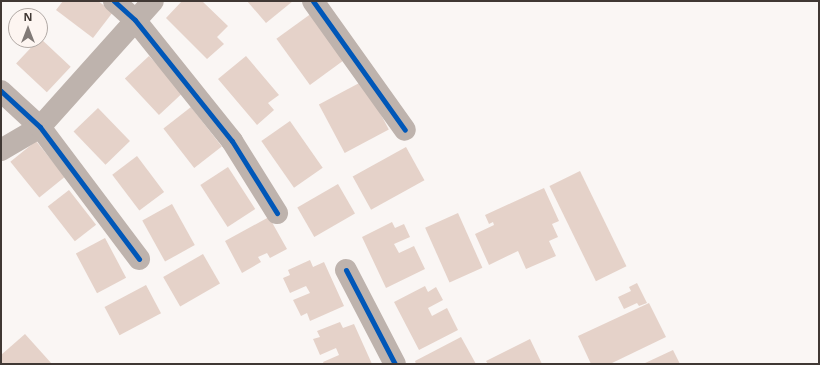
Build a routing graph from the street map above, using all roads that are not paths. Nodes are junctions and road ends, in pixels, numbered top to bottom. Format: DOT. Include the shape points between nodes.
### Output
graph roads {
  1 [pos="114,1"];
  2 [pos="153,1"];
  3 [pos="313,1"];
  4 [pos="135,20"];
  5 [pos="1,90"];
  6 [pos="40,127"];
  7 [pos="405,130"];
  8 [pos="1,150"];
  9 [pos="277,213"];
  10 [pos="139,259"];
  11 [pos="346,270"];
  12 [pos="395,364"];
  1 -- 4 [label="street"];
  2 -- 4 [label="street"];
  3 -- 7 [label="street"];
  4 -- 6 [label="street"];
  4 -- 9 [label="street" via="232,141"];
  5 -- 6 [label="street"];
  6 -- 8 [label="street"];
  6 -- 10 [label="street"];
  11 -- 12 [label="street"];
}
